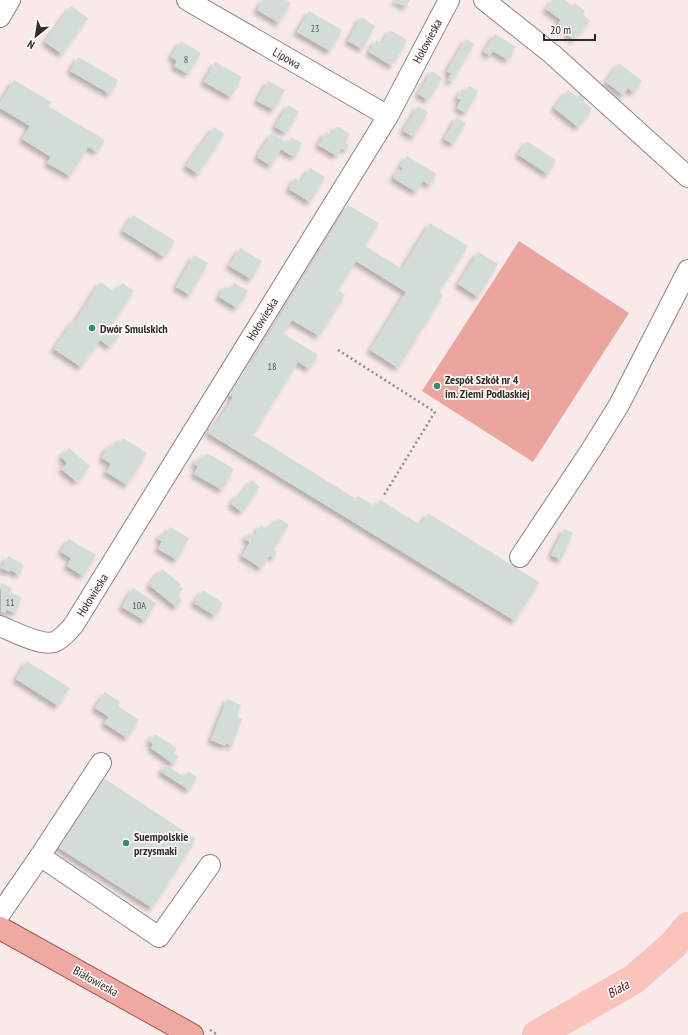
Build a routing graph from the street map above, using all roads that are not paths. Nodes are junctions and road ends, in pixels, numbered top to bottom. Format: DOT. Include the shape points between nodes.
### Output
graph roads {
  1 [pos="10,0"];
  2 [pos="189,0"];
  3 [pos="449,0"];
  4 [pos="484,0"];
  5 [pos="0,16"];
  6 [pos="388,116"];
  7 [pos="688,177"];
  8 [pos="688,270"];
  9 [pos="520,558"];
  10 [pos="0,626"];
  11 [pos="101,763"];
  12 [pos="40,856"];
  13 [pos="210,865"];
  14 [pos="0,914"];
  15 [pos="0,928"];
  16 [pos="192,1035"];
  1 -- 5 [label="street"];
  2 -- 6 [label="street, Lipowa"];
  3 -- 6 [label="street, Hołowieska"];
  4 -- 7 [label="street" via="552,54"];
  6 -- 10 [label="street, Hołowieska" via="73,626 52,642 38,641"];
  8 -- 9 [label="street" via="619,405"];
  11 -- 12 [label="street"];
  12 -- 13 [label="street" via="159,937"];
  12 -- 14 [label="street"];
  15 -- 16 [label="main road, Białowieska"];
}
